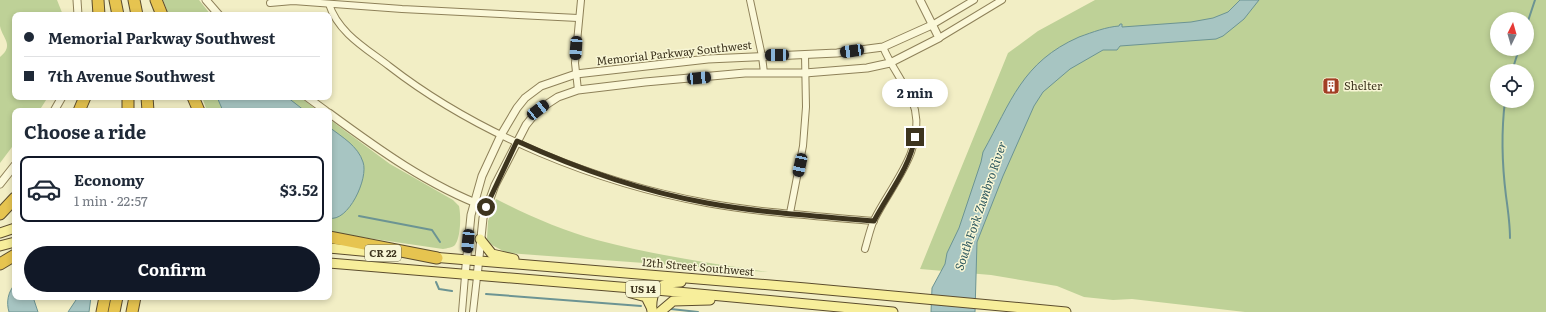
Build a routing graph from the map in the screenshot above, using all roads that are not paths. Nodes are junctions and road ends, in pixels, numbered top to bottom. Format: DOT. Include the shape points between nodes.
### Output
graph roads {
  1 [pos="77,0"];
  2 [pos="98,0"];
  3 [pos="115,0"];
  4 [pos="134,0"];
  5 [pos="156,0"];
  6 [pos="206,0"];
  7 [pos="581,0"];
  8 [pos="750,0"];
  9 [pos="920,0"];
  10 [pos="974,0"];
  11 [pos="1002,0"];
  12 [pos="270,3"];
  13 [pos="329,4"];
  14 [pos="78,12"];
  15 [pos="99,12"];
  16 [pos="117,12"];
  17 [pos="136,12"];
  18 [pos="161,12"];
  19 [pos="216,12"];
  20 [pos="578,18"];
  21 [pos="932,25"];
  22 [pos="939,38"];
  23 [pos="884,47"];
  24 [pos="805,55"];
  25 [pos="762,56"];
  26 [pos="890,63"];
  27 [pos="764,73"];
  28 [pos="805,73"];
  29 [pos="576,74"];
  30 [pos="578,90"];
  31 [pos="311,100"];
  32 [pos="322,108"];
  33 [pos="332,115"];
  34 [pos="501,134"];
  35 [pos="517,141"];
  36 [pos="12,168"];
  37 [pos="0,184"];
  38 [pos="12,201"];
  39 [pos="473,202"];
  40 [pos="486,207"];
  41 [pos="790,213"];
  42 [pos="0,214"];
  43 [pos="874,221"];
  44 [pos="12,229"];
  45 [pos="0,232"];
  46 [pos="332,238"];
  47 [pos="480,239"];
  48 [pos="12,243"];
  49 [pos="0,246"];
  50 [pos="332,248"];
  51 [pos="865,249"];
  52 [pos="12,257"];
  53 [pos="438,258"];
  54 [pos="466,260"];
  55 [pos="478,261"];
  56 [pos="332,263"];
  57 [pos="0,264"];
  58 [pos="523,265"];
  59 [pos="465,276"];
  60 [pos="477,277"];
  61 [pos="712,280"];
  62 [pos="615,287"];
  63 [pos="656,290"];
  64 [pos="740,298"];
  65 [pos="104,300"];
  66 [pos="116,300"];
  67 [pos="134,300"];
  68 [pos="655,311"];
  69 [pos="102,312"];
  70 [pos="114,312"];
  71 [pos="132,312"];
  72 [pos="462,312"];
  73 [pos="473,312"];
  74 [pos="893,312"];
  75 [pos="1066,312"];
  1 -- 14 [label="street"];
  2 -- 15 [label="highway"];
  3 -- 16 [label="highway"];
  4 -- 17 [label="highway"];
  5 -- 18 [label="highway"];
  6 -- 19 [label="street"];
  7 -- 20 [label="street"];
  8 -- 25 [label="street"];
  9 -- 21 [label="street"];
  10 -- 21 [label="street, Memorial Parkway Southwest"];
  11 -- 22 [label="street"];
  12 -- 13 [label="street" via="293,1"];
  13 -- 20 [label="street"];
  13 -- 34 [label="street" via="342,28 397,72 454,109"];
  20 -- 29 [label="street"];
  21 -- 22 [label="street"];
  21 -- 23 [label="street, Memorial Parkway Southwest"];
  22 -- 26 [label="street"];
  23 -- 24 [label="street, Memorial Parkway Southwest"];
  23 -- 26 [label="street"];
  24 -- 25 [label="street, Memorial Parkway Southwest"];
  24 -- 28 [label="street"];
  25 -- 27 [label="street"];
  25 -- 29 [label="street, Memorial Parkway Southwest" via="708,59"];
  26 -- 28 [label="street" via="867,68"];
  26 -- 43 [label="street" via="914,109 915,137 910,156"];
  27 -- 28 [label="street"];
  27 -- 30 [label="street"];
  28 -- 41 [label="street" via="804,146"];
  29 -- 30 [label="street"];
  29 -- 34 [label="street, Memorial Parkway Southwest" via="550,82 532,92 517,108"];
  30 -- 35 [label="street" via="558,97 538,110"];
  31 -- 32 [label="street"];
  33 -- 39 [label="street" via="409,169"];
  34 -- 35 [label="street"];
  34 -- 39 [label="street, Memorial Parkway Southwest"];
  35 -- 40 [label="street"];
  35 -- 41 [label="street" via="603,176 653,191 728,206"];
  36 -- 37 [label="street"];
  38 -- 42 [label="highway"];
  39 -- 40 [label="street"];
  39 -- 54 [label="street, Memorial Parkway Southwest"];
  40 -- 47 [label="street"];
  41 -- 43 [label="street"];
  43 -- 51 [label="street"];
  44 -- 45 [label="main road"];
  46 -- 53 [label="highway, US 14"];
  47 -- 55 [label="street"];
  47 -- 58 [label="main road" via="492,254 514,259"];
  48 -- 49 [label="main road"];
  50 -- 53 [label="main road, 12th Street Southwest / CR 22"];
  52 -- 57 [label="highway"];
  53 -- 54 [label="main road, 12th Street Southwest / US 14"];
  54 -- 55 [label="main road, 12th Street Southwest / US 14"];
  54 -- 59 [label="street, Memorial Parkway Southwest"];
  55 -- 58 [label="main road, 12th Street Southwest / US 14"];
  55 -- 60 [label="street"];
  56 -- 59 [label="main road, US 14"];
  58 -- 61 [label="main road, 12th Street Southwest / US 14"];
  59 -- 60 [label="main road, US 14"];
  59 -- 72 [label="street, Memorial Parkway Southwest"];
  60 -- 62 [label="main road, US 14"];
  60 -- 73 [label="street"];
  61 -- 63 [label="main road" via="664,283"];
  61 -- 75 [label="main road, 12th Street Southwest / US 14"];
  62 -- 63 [label="main road, US 14"];
  62 -- 68 [label="main road" via="646,296"];
  63 -- 64 [label="main road, US 14"];
  63 -- 68 [label="main road"];
  64 -- 68 [label="main road" via="673,301"];
  64 -- 74 [label="main road, US 14"];
  65 -- 69 [label="highway"];
  66 -- 70 [label="highway"];
  67 -- 71 [label="highway"];
}
